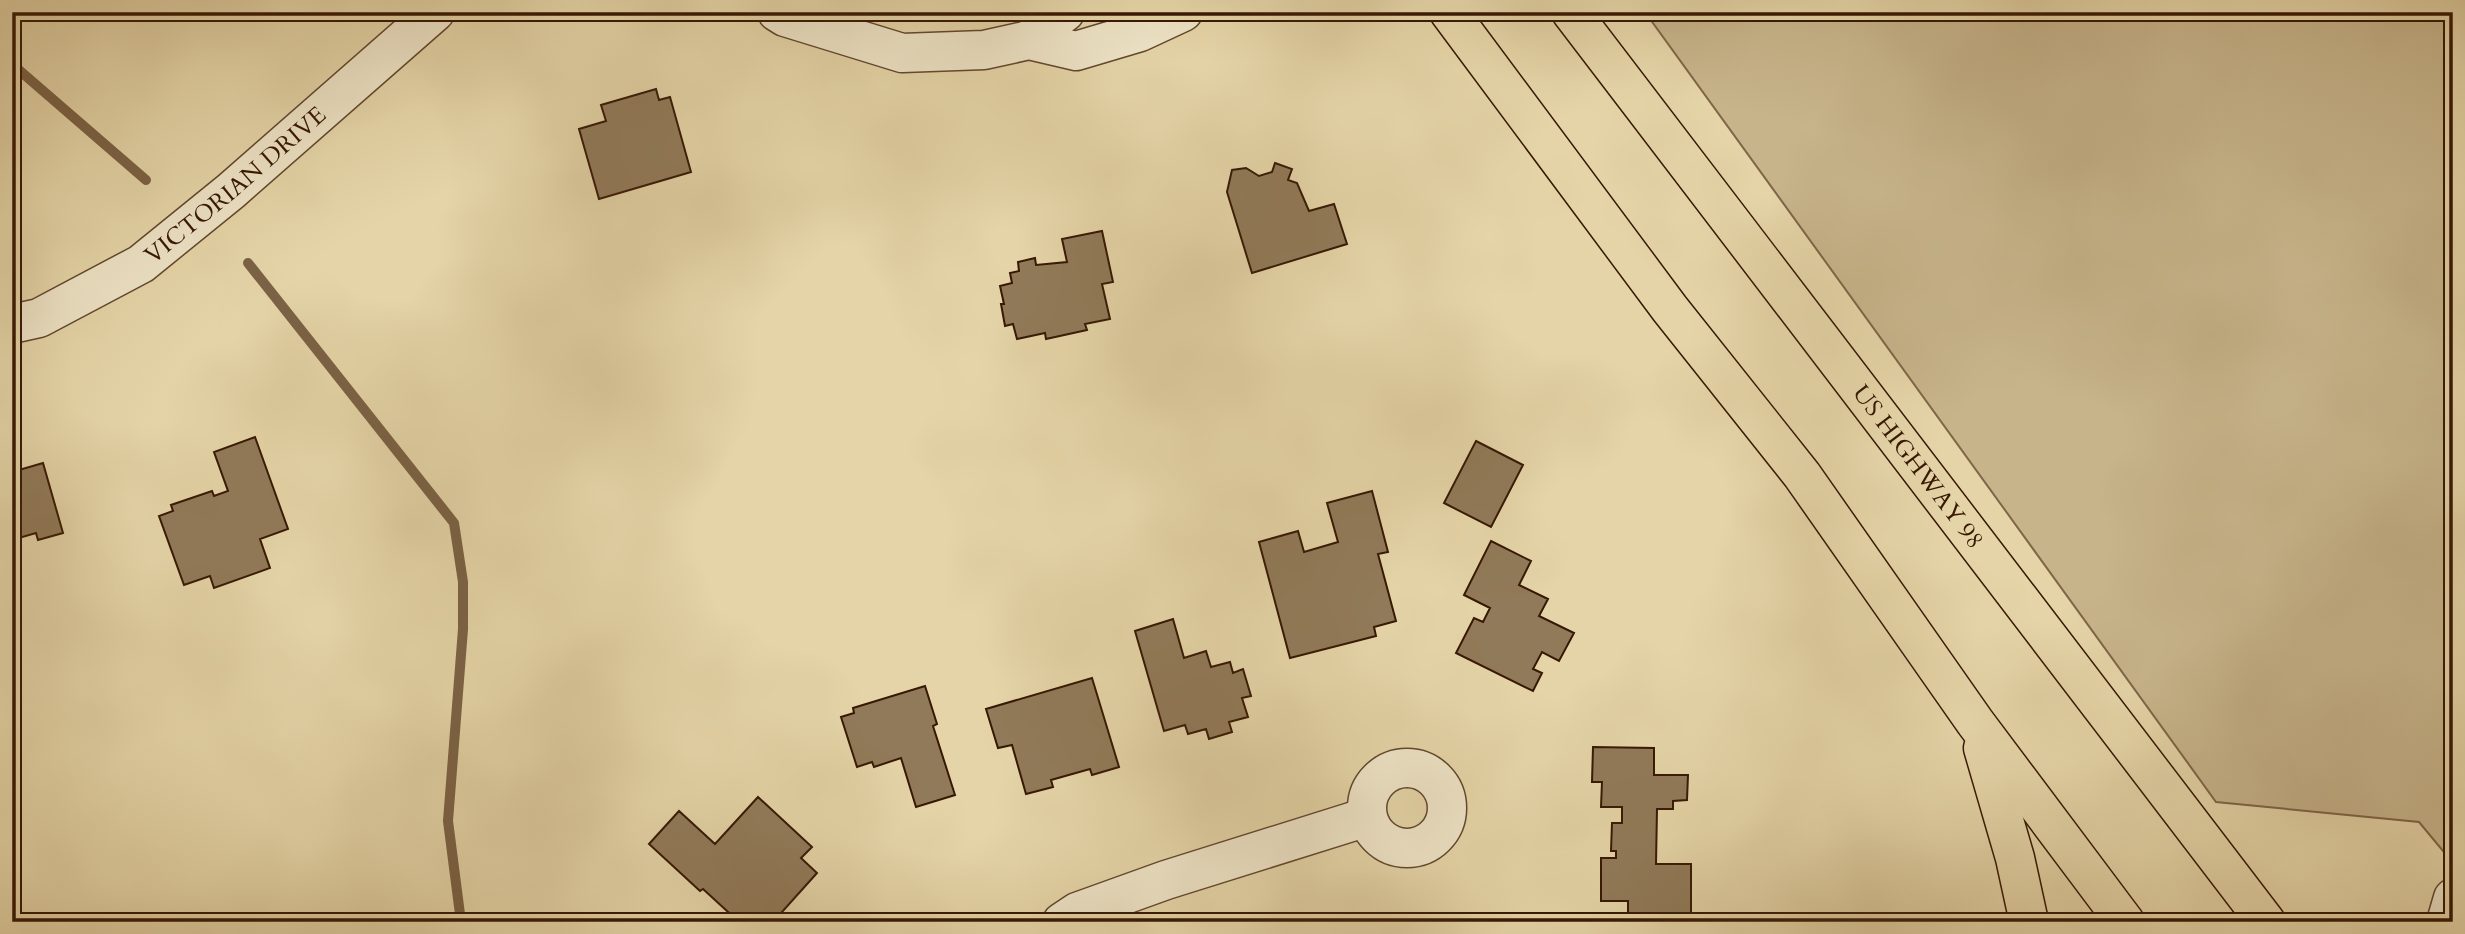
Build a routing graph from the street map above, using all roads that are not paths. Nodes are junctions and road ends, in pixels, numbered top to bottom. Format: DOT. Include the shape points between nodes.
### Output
graph roads {
  1 [pos="435,12"];
  2 [pos="777,12"];
  3 [pos="1065,12"];
  4 [pos="1183,12"];
  5 [pos="1449,12"];
  6 [pos="1571,12"];
  7 [pos="1029,40"];
  8 [pos="12,324"];
  9 [pos="1975,722"];
  10 [pos="1367,817"];
  11 [pos="1062,922"];
  12 [pos="2029,922"];
  13 [pos="2125,922"];
  14 [pos="2266,922"];
  1 -- 8 [label="street, VICTORIAN DRIVE" via="141,264 39,318"];
  2 -- 7 [label="street" via="902,53 984,50"];
  3 -- 7 [label="street"];
  4 -- 7 [label="street" via="1140,32 1076,51"];
  5 -- 9 [label="main road" via="1670,309 1801,475"];
  6 -- 14 [label="main road, US HIGHWAY 98"];
  9 -- 12 [label="main road"];
  9 -- 13 [label="main road"];
  10 -- 11 [label="street" via="1166,880 1077,912"];
}
